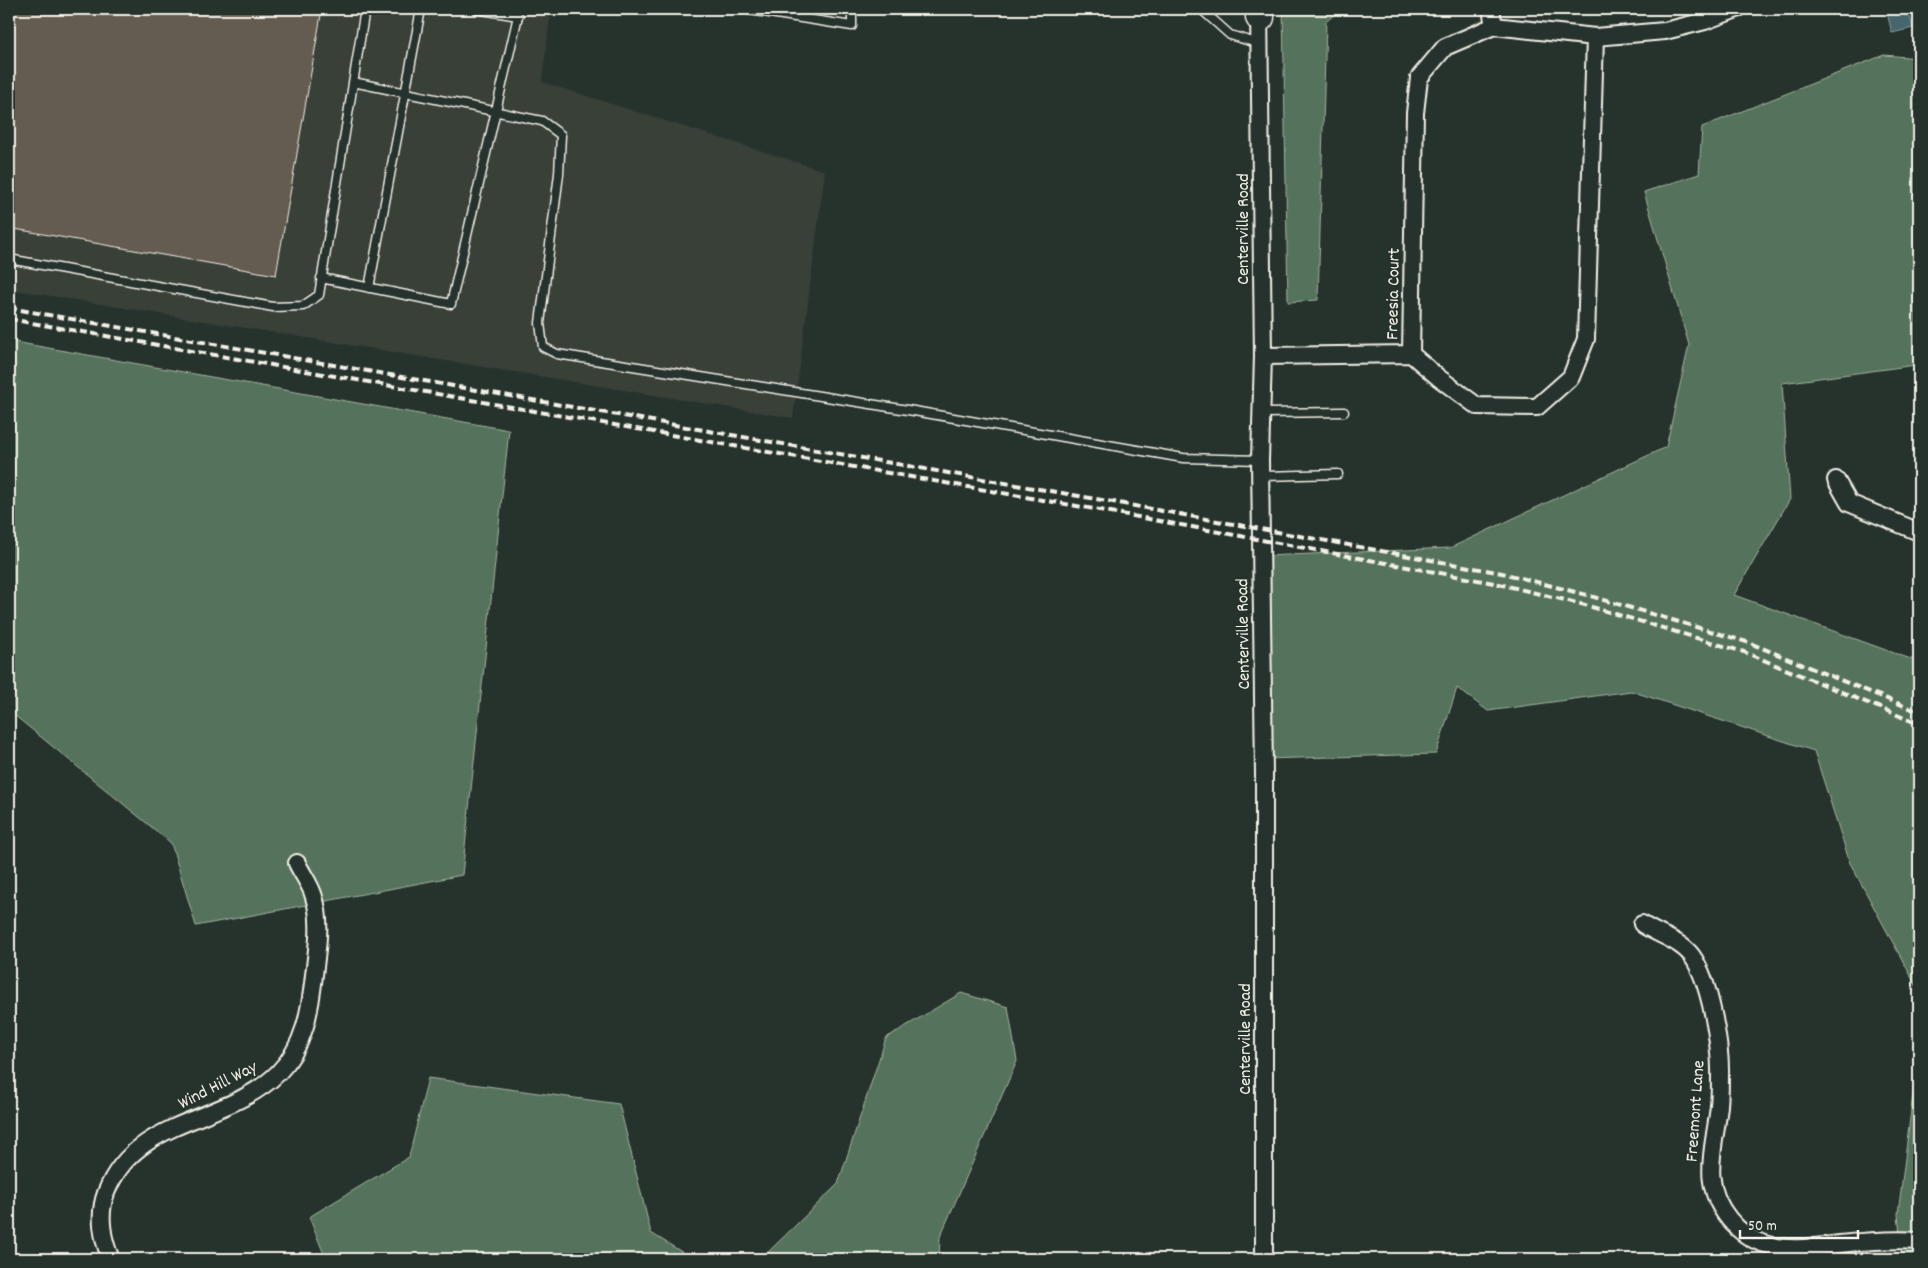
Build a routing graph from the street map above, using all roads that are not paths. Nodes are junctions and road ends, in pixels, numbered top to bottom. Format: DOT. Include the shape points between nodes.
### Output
graph roads {
  1 [pos="365,9"];
  2 [pos="421,9"];
  3 [pos="476,9"];
  4 [pos="743,9"];
  5 [pos="852,9"];
  6 [pos="1201,9"];
  7 [pos="1491,9"];
  8 [pos="1737,9"];
  9 [pos="1259,12"];
  10 [pos="1703,15"];
  11 [pos="1494,26"];
  12 [pos="1595,37"];
  13 [pos="1260,44"];
  14 [pos="353,82"];
  15 [pos="406,93"];
  16 [pos="495,112"];
  17 [pos="9,260"];
  18 [pos="321,278"];
  19 [pos="369,288"];
  20 [pos="1411,354"];
  21 [pos="1263,356"];
  22 [pos="1344,412"];
  23 [pos="1261,413"];
  24 [pos="1260,468"];
  25 [pos="1338,474"];
  26 [pos="1836,480"];
  27 [pos="1919,532"];
  28 [pos="297,863"];
  29 [pos="1642,924"];
  30 [pos="1919,1241"];
  31 [pos="111,1259"];
  32 [pos="1264,1259"];
  1 -- 14 [label="lane"];
  2 -- 15 [label="lane"];
  3 -- 16 [label="lane" via="518,16"];
  4 -- 5 [label="lane" via="852,26"];
  6 -- 13 [label="lane" via="1230,35"];
  7 -- 11 [label="street"];
  8 -- 10 [label="street, Freesia Court"];
  9 -- 13 [label="street, Centerville Road"];
  10 -- 12 [label="street, Freesia Court" via="1665,31"];
  11 -- 12 [label="street, Freesia Court"];
  11 -- 20 [label="street, Freesia Court" via="1445,47 1419,78 1415,113"];
  12 -- 20 [label="street, Freesia Court" via="1586,339 1571,377 1537,407 1478,406"];
  13 -- 21 [label="street, Centerville Road"];
  14 -- 15 [label="lane"];
  14 -- 18 [label="lane"];
  15 -- 16 [label="lane"];
  15 -- 19 [label="lane"];
  16 -- 19 [label="lane" via="451,304"];
  16 -- 24 [label="lane" via="542,121 561,135 540,323 543,347 556,354"];
  17 -- 18 [label="lane" via="273,308 303,306 319,295"];
  18 -- 19 [label="lane"];
  20 -- 21 [label="street"];
  21 -- 23 [label="street, Centerville Road"];
  22 -- 23 [label="lane"];
  23 -- 24 [label="street, Centerville Road"];
  24 -- 25 [label="lane"];
  24 -- 32 [label="street, Centerville Road" via="1264,735"];
  26 -- 27 [label="street" via="1850,503"];
  28 -- 31 [label="street, Wind Hill Way" via="314,896 319,921 310,1013 298,1047 280,1072 258,1089 152,1139 120,1165 111,1180 102,1214 103,1234"];
  29 -- 30 [label="street, Freemont Lane" via="1685,948 1698,966 1708,994 1720,1074 1718,1114 1710,1158 1711,1182 1718,1202 1735,1226 1752,1239 1783,1248 1879,1240"];
}
